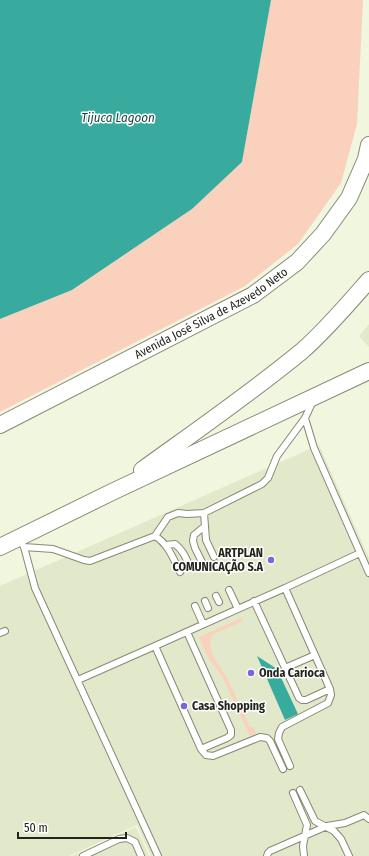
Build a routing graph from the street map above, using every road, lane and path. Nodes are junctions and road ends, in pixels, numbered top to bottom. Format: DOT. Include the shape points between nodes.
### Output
graph roads {
  1 [pos="369,145"];
  2 [pos="369,280"];
  3 [pos="369,371"];
  4 [pos="316,396"];
  5 [pos="305,418"];
  6 [pos="0,425"];
  7 [pos="112,492"];
  8 [pos="204,513"];
  9 [pos="205,526"];
  10 [pos="155,536"];
  11 [pos="21,542"];
  12 [pos="166,545"];
  13 [pos="0,547"];
  14 [pos="360,553"];
  15 [pos="214,557"];
  16 [pos="202,562"];
  17 [pos="190,567"];
  18 [pos="180,572"];
  19 [pos="369,573"];
  20 [pos="285,588"];
  21 [pos="229,590"];
  22 [pos="216,596"];
  23 [pos="205,601"];
  24 [pos="254,601"];
  25 [pos="219,602"];
  26 [pos="195,606"];
  27 [pos="208,608"];
  28 [pos="238,609"];
  29 [pos="203,624"];
  30 [pos="187,632"];
  31 [pos="155,646"];
  32 [pos="315,655"];
  33 [pos="285,668"];
  34 [pos="78,680"];
  35 [pos="330,689"];
  36 [pos="201,749"];
  37 [pos="290,766"];
  38 [pos="283,769"];
  39 [pos="300,790"];
  40 [pos="293,793"];
  41 [pos="369,819"];
  42 [pos="327,826"];
  43 [pos="306,835"];
  44 [pos="83,856"];
  45 [pos="141,856"];
  46 [pos="158,856"];
  47 [pos="267,856"];
  48 [pos="304,856"];
  49 [pos="350,856"];
  1 -- 6 [label="street, Avenida José Silva de Azevedo Neto" via="366,159 349,198 323,234 297,262 253,295"];
  2 -- 7 [label="street" via="334,320 302,350"];
  3 -- 4 [label="street"];
  4 -- 5 [label="lane"];
  4 -- 7 [label="street"];
  5 -- 8 [label="lane" via="277,456 268,478 262,484"];
  5 -- 14 [label="lane" via="314,448"];
  7 -- 11 [label="street"];
  8 -- 9 [label="lane"];
  8 -- 10 [label="lane" via="178,513 168,518"];
  9 -- 15 [label="lane" via="206,540"];
  9 -- 16 [label="lane" via="194,535 193,541"];
  10 -- 11 [label="lane" via="90,561 54,549"];
  10 -- 12 [label="lane"];
  11 -- 13 [label="street"];
  11 -- 34 [label="lane" via="35,588"];
  12 -- 17 [label="lane" via="175,544 180,548"];
  12 -- 18 [label="lane"];
  14 -- 19 [label="lane"];
  14 -- 20 [label="lane"];
  20 -- 24 [label="lane"];
  20 -- 32 [label="lane"];
  21 -- 28 [label="lane"];
  22 -- 25 [label="lane"];
  23 -- 27 [label="lane"];
  24 -- 28 [label="lane"];
  24 -- 33 [label="lane"];
  26 -- 29 [label="lane"];
  28 -- 29 [label="lane"];
  29 -- 30 [label="lane"];
  30 -- 31 [label="lane"];
  30 -- 36 [label="lane" via="231,730 231,735 227,738"];
  31 -- 34 [label="lane"];
  31 -- 36 [label="lane"];
  32 -- 33 [label="lane"];
  32 -- 35 [label="lane"];
  33 -- 35 [label="lane" via="302,700"];
  34 -- 46 [label="lane"];
  35 -- 37 [label="lane" via="328,704 282,727 278,739"];
  36 -- 38 [label="lane" via="206,755 213,756 260,737 267,738"];
  39 -- 42 [label="lane" via="315,821"];
  40 -- 43 [label="lane" via="307,825"];
  41 -- 42 [label="lane" via="364,815 345,823"];
  42 -- 43 [label="lane"];
  42 -- 49 [label="lane" via="341,839"];
  43 -- 47 [label="lane" via="270,851"];
  43 -- 48 [label="lane"];
  44 -- 45 [label="lane" via="119,839 127,838 135,842"];
}
